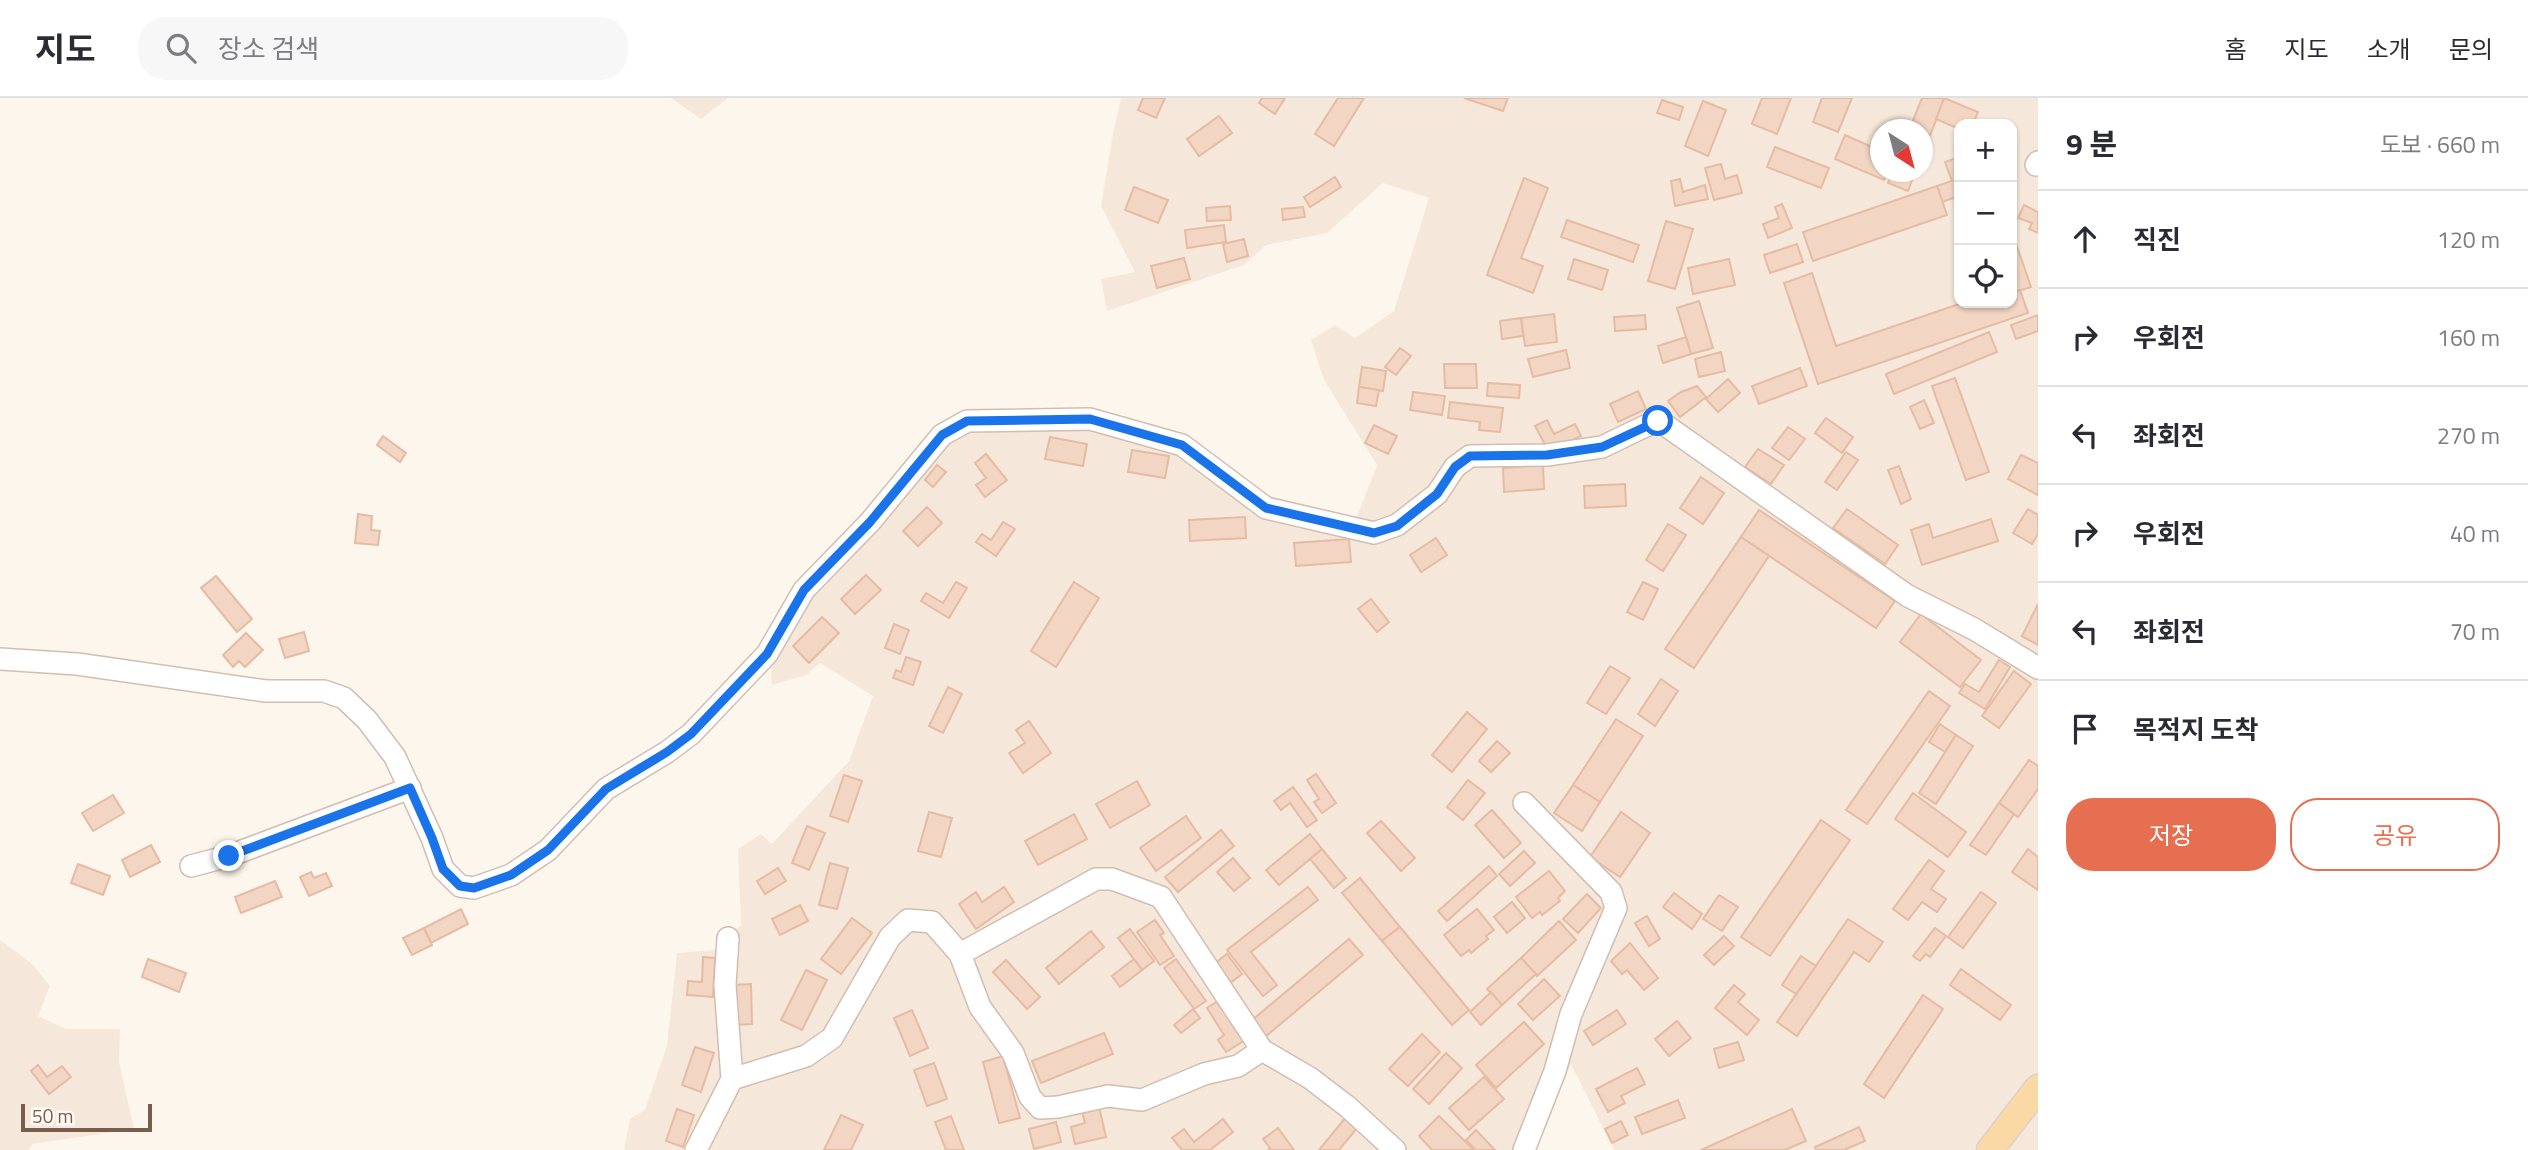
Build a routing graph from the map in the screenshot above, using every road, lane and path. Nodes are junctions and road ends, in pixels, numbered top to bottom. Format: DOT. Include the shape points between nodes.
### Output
graph roads {
  1 [pos="0,659"];
  2 [pos="2038,668"];
  3 [pos="410,788"];
  4 [pos="1524,803"];
  5 [pos="191,866"];
  6 [pos="728,938"];
  7 [pos="960,954"];
  8 [pos="1262,1050"];
  9 [pos="732,1079"];
  10 [pos="2038,1088"];
  11 [pos="696,1150"];
  12 [pos="1395,1150"];
  13 [pos="1524,1150"];
  14 [pos="1990,1150"];
  1 -- 3 [label="street" via="77,664 266,691 324,691 344,698 367,720 395,757"];
  2 -- 3 [label="street" via="1908,596 1658,421 1602,447 1547,455 1470,456 1455,467 1437,494 1397,526 1374,533 1266,508 1182,445 1090,419 967,421 942,435 870,522 804,590 767,654 691,734 606,789 548,850 511,875 474,888 460,886 443,869"];
  3 -- 5 [label="street"];
  4 -- 13 [label="street" via="1611,892 1616,908 1571,1014"];
  6 -- 9 [label="street" via="725,985"];
  7 -- 8 [label="street" via="1096,878 1112,878 1161,897"];
  7 -- 8 [label="street" via="980,1007 1013,1053 1030,1097 1040,1108 1108,1096 1142,1100 1204,1074 1238,1066"];
  7 -- 9 [label="street" via="932,922 908,920 890,937 832,1038 806,1056"];
  8 -- 12 [label="street" via="1348,1107"];
  9 -- 11 [label="street"];
  10 -- 14 [label="main road"];
}
